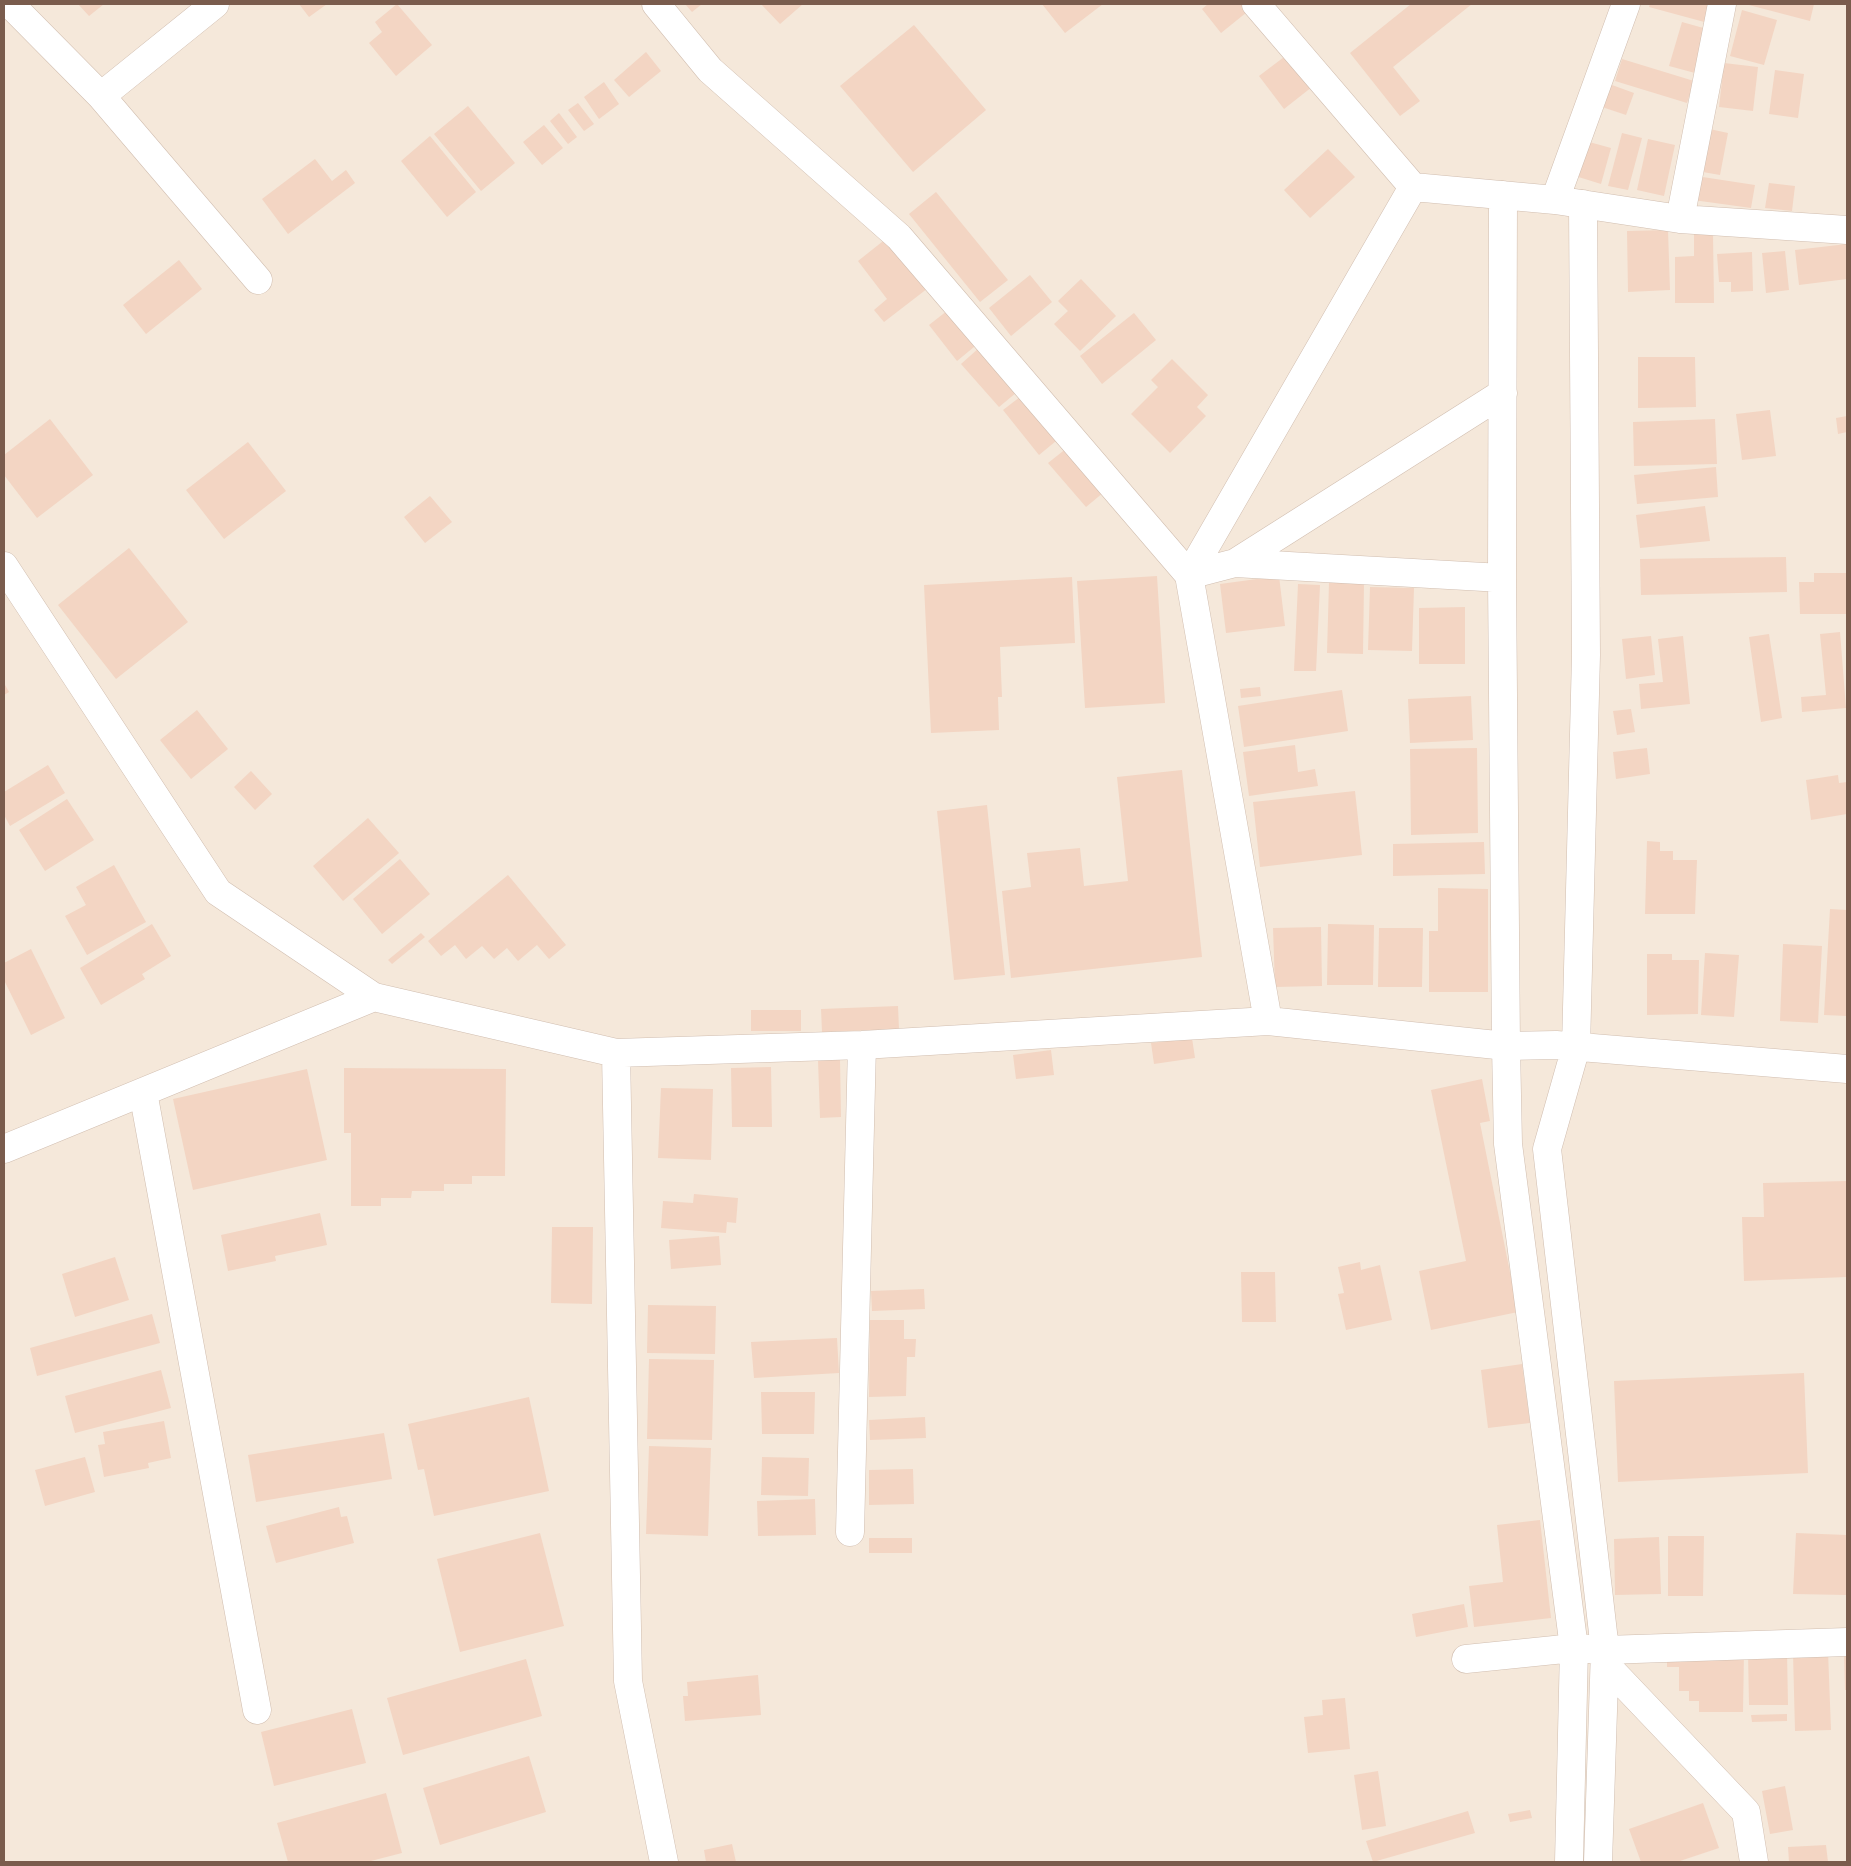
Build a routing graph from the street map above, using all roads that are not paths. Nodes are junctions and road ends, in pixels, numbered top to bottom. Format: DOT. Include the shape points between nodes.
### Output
graph roads {
  1 [pos="10,4"];
  2 [pos="215,4"];
  3 [pos="656,4"];
  4 [pos="1256,4"];
  5 [pos="1626,4"];
  6 [pos="1722,4"];
  7 [pos="101,96"];
  8 [pos="1413,187"];
  9 [pos="1503,195"];
  10 [pos="1555,200"];
  11 [pos="1583,204"];
  12 [pos="1680,219"];
  13 [pos="1847,230"];
  14 [pos="258,280"];
  15 [pos="1504,393"];
  16 [pos="1235,563"];
  17 [pos="4,566"];
  18 [pos="1189,575"];
  19 [pos="1502,578"];
  20 [pos="374,997"];
  21 [pos="1268,1021"];
  22 [pos="862,1045"];
  23 [pos="1506,1046"];
  24 [pos="1576,1047"];
  25 [pos="616,1053"];
  26 [pos="1847,1069"];
  27 [pos="143,1092"];
  28 [pos="4,1149"];
  29 [pos="850,1532"];
  30 [pos="1847,1642"];
  31 [pos="1574,1648"];
  32 [pos="1605,1657"];
  33 [pos="1466,1659"];
  34 [pos="257,1710"];
  35 [pos="664,1862"];
  36 [pos="1569,1862"];
  37 [pos="1598,1862"];
  38 [pos="1754,1862"];
  1 -- 7 [label="street"];
  2 -- 7 [label="street"];
  3 -- 18 [label="street" via="710,70 899,236"];
  4 -- 8 [label="street"];
  5 -- 10 [label="street"];
  6 -- 12 [label="street"];
  7 -- 14 [label="street"];
  8 -- 9 [label="street"];
  8 -- 18 [label="street"];
  9 -- 10 [label="street"];
  9 -- 15 [label="street"];
  10 -- 11 [label="street"];
  11 -- 12 [label="street"];
  11 -- 24 [label="street" via="1586,656"];
  12 -- 13 [label="street"];
  15 -- 16 [label="street"];
  15 -- 19 [label="street"];
  16 -- 18 [label="street"];
  16 -- 19 [label="street"];
  17 -- 20 [label="street" via="218,892"];
  18 -- 21 [label="street"];
  19 -- 23 [label="street"];
  20 -- 25 [label="street"];
  20 -- 27 [label="street"];
  21 -- 22 [label="street"];
  21 -- 23 [label="street"];
  22 -- 25 [label="street"];
  22 -- 29 [label="street"];
  23 -- 24 [label="street"];
  23 -- 31 [label="street" via="1508,1144"];
  24 -- 26 [label="street"];
  24 -- 32 [label="street" via="1548,1149"];
  25 -- 35 [label="street" via="628,1681"];
  27 -- 28 [label="street"];
  27 -- 34 [label="street"];
  30 -- 32 [label="street"];
  31 -- 32 [label="street"];
  31 -- 33 [label="street"];
  31 -- 36 [label="street"];
  32 -- 37 [label="street"];
  32 -- 38 [label="street" via="1746,1812"];
}
